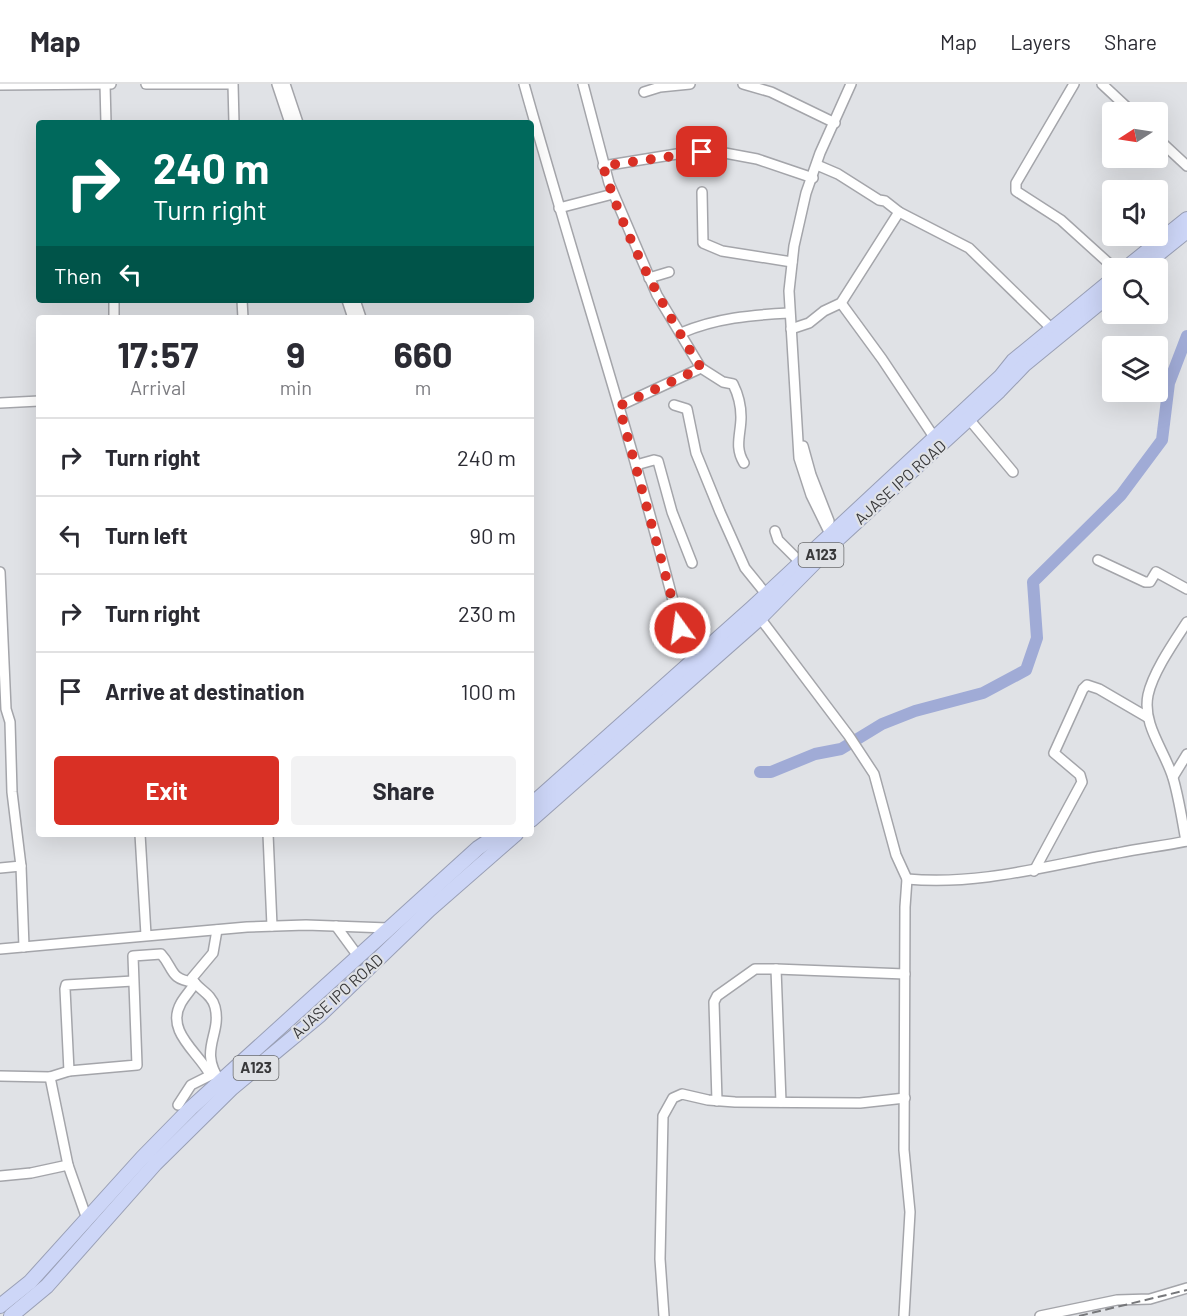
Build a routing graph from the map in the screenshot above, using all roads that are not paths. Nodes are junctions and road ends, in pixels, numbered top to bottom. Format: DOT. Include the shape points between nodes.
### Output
graph roads {
  1 [pos="105,84"];
  2 [pos="111,84"];
  3 [pos="147,84"];
  4 [pos="231,84"];
  5 [pos="277,84"];
  6 [pos="285,84"];
  7 [pos="524,84"];
  8 [pos="583,84"];
  9 [pos="690,84"];
  10 [pos="742,84"];
  11 [pos="851,84"];
  12 [pos="1074,84"];
  13 [pos="1102,84"];
  14 [pos="0,85"];
  15 [pos="753,85"];
  16 [pos="1116,88"];
  17 [pos="644,92"];
  18 [pos="1125,102"];
  19 [pos="106,120"];
  20 [pos="234,120"];
  21 [pos="289,120"];
  22 [pos="297,120"];
  23 [pos="835,123"];
  24 [pos="1168,148"];
  25 [pos="817,165"];
  26 [pos="603,166"];
  27 [pos="1187,166"];
  28 [pos="813,178"];
  29 [pos="702,192"];
  30 [pos="614,194"];
  31 [pos="559,208"];
  32 [pos="899,212"];
  33 [pos="1187,219"];
  34 [pos="1187,231"];
  35 [pos="1103,258"];
  36 [pos="1138,258"];
  37 [pos="1154,258"];
  38 [pos="792,262"];
  39 [pos="669,272"];
  40 [pos="649,278"];
  41 [pos="1102,292"];
  42 [pos="1102,296"];
  43 [pos="1098,297"];
  44 [pos="841,303"];
  45 [pos="789,313"];
  46 [pos="1051,328"];
  47 [pos="791,329"];
  48 [pos="681,333"];
  49 [pos="701,368"];
  50 [pos="36,401"];
  51 [pos="0,403"];
  52 [pos="674,405"];
  53 [pos="619,406"];
  54 [pos="968,418"];
  55 [pos="934,437"];
  56 [pos="744,463"];
  57 [pos="636,465"];
  58 [pos="1013,472"];
  59 [pos="775,531"];
  60 [pos="834,535"];
  61 [pos="1098,560"];
  62 [pos="800,562"];
  63 [pos="692,563"];
  64 [pos="0,572"];
  65 [pos="1187,589"];
  66 [pos="766,594"];
  67 [pos="0,601"];
  68 [pos="756,613"];
  69 [pos="1187,622"];
  70 [pos="697,657"];
  71 [pos="1147,717"];
  72 [pos="5,722"];
  73 [pos="1187,754"];
  74 [pos="1173,777"];
  75 [pos="0,792"];
  76 [pos="12,792"];
  77 [pos="534,802"];
  78 [pos="534,817"];
  79 [pos="140,837"];
  80 [pos="268,837"];
  81 [pos="494,837"];
  82 [pos="513,837"];
  83 [pos="1186,841"];
  84 [pos="21,866"];
  85 [pos="0,868"];
  86 [pos="1035,871"];
  87 [pos="907,879"];
  88 [pos="272,926"];
  89 [pos="336,926"];
  90 [pos="388,928"];
  91 [pos="217,930"];
  92 [pos="146,935"];
  93 [pos="24,947"];
  94 [pos="0,949"];
  95 [pos="358,956"];
  96 [pos="776,969"];
  97 [pos="905,974"];
  98 [pos="133,981"];
  99 [pos="194,983"];
  100 [pos="69,1071"];
  101 [pos="0,1076"];
  102 [pos="50,1077"];
  103 [pos="215,1077"];
  104 [pos="905,1098"];
  105 [pos="717,1101"];
  106 [pos="781,1102"];
  107 [pos="178,1106"];
  108 [pos="164,1145"];
  109 [pos="68,1165"];
  110 [pos="0,1176"];
  111 [pos="87,1219"];
  112 [pos="1187,1288"];
  113 [pos="0,1306"];
  114 [pos="11,1316"];
  115 [pos="664,1316"];
  116 [pos="904,1316"];
  117 [pos="1040,1316"];
  1 -- 2 [label="street"];
  1 -- 14 [label="street"];
  1 -- 19 [label="street"];
  3 -- 4 [label="street"];
  4 -- 20 [label="street"];
  5 -- 21 [label="street"];
  6 -- 22 [label="street"];
  7 -- 31 [label="street"];
  8 -- 26 [label="street"];
  9 -- 17 [label="street"];
  10 -- 15 [label="street"];
  11 -- 23 [label="street"];
  12 -- 35 [label="street" via="1016,183 1016,191 1061,220"];
  13 -- 16 [label="street"];
  15 -- 23 [label="street"];
  16 -- 18 [label="street"];
  23 -- 25 [label="street"];
  24 -- 27 [label="street"];
  25 -- 28 [label="street"];
  25 -- 32 [label="street"];
  26 -- 28 [label="street" via="714,151 757,159"];
  26 -- 30 [label="street"];
  28 -- 38 [label="street" via="806,193"];
  29 -- 38 [label="street" via="703,243 722,251"];
  30 -- 31 [label="street"];
  30 -- 40 [label="street"];
  31 -- 53 [label="street"];
  32 -- 44 [label="street"];
  32 -- 46 [label="street" via="969,248"];
  33 -- 36 [label="highway"];
  34 -- 37 [label="highway"];
  38 -- 45 [label="street"];
  39 -- 40 [label="street"];
  40 -- 48 [label="street"];
  41 -- 43 [label="highway, AJASE IPO ROAD / A123"];
  42 -- 43 [label="highway, AJASE IPO ROAD / A123"];
  43 -- 46 [label="highway, AJASE IPO ROAD / A123"];
  43 -- 54 [label="highway, AJASE IPO ROAD / A123"];
  44 -- 47 [label="street"];
  44 -- 55 [label="street"];
  45 -- 47 [label="street"];
  45 -- 48 [label="street" via="744,316"];
  46 -- 55 [label="highway, AJASE IPO ROAD / A123"];
  47 -- 60 [label="street" via="796,411 811,475"];
  48 -- 49 [label="street"];
  49 -- 53 [label="street"];
  49 -- 56 [label="street" via="733,384 742,414 737,442"];
  50 -- 51 [label="street"];
  52 -- 66 [label="street" via="687,409 696,453 720,512 742,563"];
  53 -- 57 [label="street"];
  54 -- 58 [label="street"];
  54 -- 60 [label="highway, AJASE IPO ROAD / A123"];
  55 -- 60 [label="highway, AJASE IPO ROAD / A123"];
  57 -- 63 [label="street" via="658,461"];
  57 -- 70 [label="street" via="680,628"];
  59 -- 62 [label="street" via="784,548"];
  60 -- 62 [label="highway, AJASE IPO ROAD / A123"];
  60 -- 68 [label="highway, AJASE IPO ROAD / A123"];
  61 -- 65 [label="street" via="1145,582 1150,582 1156,572"];
  62 -- 66 [label="highway, AJASE IPO ROAD / A123"];
  64 -- 67 [label="street"];
  66 -- 68 [label="highway, AJASE IPO ROAD / A123"];
  67 -- 72 [label="street"];
  68 -- 70 [label="highway, AJASE IPO ROAD / A123"];
  68 -- 78 [label="highway, AJASE IPO ROAD / A123"];
  68 -- 87 [label="street" via="874,774 896,855"];
  69 -- 71 [label="street" via="1148,693"];
  70 -- 77 [label="highway, AJASE IPO ROAD / A123"];
  71 -- 74 [label="street"];
  71 -- 86 [label="street" via="1099,689 1083,689 1054,753 1080,775 1082,782"];
  72 -- 76 [label="street"];
  73 -- 74 [label="street"];
  74 -- 83 [label="street"];
  75 -- 76 [label="street"];
  76 -- 84 [label="street"];
  79 -- 92 [label="street"];
  80 -- 88 [label="street"];
  81 -- 90 [label="highway, AJASE IPO ROAD / A123"];
  82 -- 108 [label="highway, AJASE IPO ROAD / A123" via="429,910 320,1015"];
  83 -- 86 [label="street"];
  84 -- 85 [label="street"];
  84 -- 93 [label="street"];
  86 -- 87 [label="street" via="970,879"];
  87 -- 97 [label="street"];
  88 -- 89 [label="street"];
  88 -- 91 [label="street"];
  89 -- 90 [label="street"];
  89 -- 95 [label="street"];
  90 -- 95 [label="highway, AJASE IPO ROAD / A123"];
  91 -- 92 [label="street"];
  91 -- 99 [label="street" via="213,952 192,974"];
  92 -- 93 [label="street"];
  93 -- 94 [label="street"];
  95 -- 103 [label="highway, AJASE IPO ROAD / A123"];
  96 -- 97 [label="street"];
  96 -- 105 [label="street" via="755,969 714,1002"];
  96 -- 106 [label="street"];
  97 -- 104 [label="street"];
  98 -- 99 [label="street" via="133,956 161,954 171,972"];
  98 -- 100 [label="street" via="137,1065"];
  98 -- 100 [label="street" via="66,985"];
  99 -- 103 [label="street" via="215,1006 210,1057"];
  99 -- 103 [label="street" via="181,1004 179,1026 182,1038"];
  100 -- 102 [label="street"];
  101 -- 102 [label="street"];
  102 -- 109 [label="street"];
  103 -- 107 [label="street" via="191,1085"];
  103 -- 108 [label="highway, AJASE IPO ROAD / A123"];
  104 -- 106 [label="street" via="860,1103"];
  104 -- 116 [label="street" via="904,1150 910,1212"];
  105 -- 106 [label="street"];
  105 -- 115 [label="street" via="682,1094 673,1098 663,1116 660,1259"];
  108 -- 111 [label="highway, AJASE IPO ROAD / A123"];
  108 -- 114 [label="highway, AJASE IPO ROAD / A123" via="47,1286"];
  109 -- 110 [label="street"];
  109 -- 111 [label="street"];
  111 -- 113 [label="highway, AJASE IPO ROAD / A123" via="30,1282"];
  112 -- 117 [label="street" via="1150,1299 1117,1300"];
}
